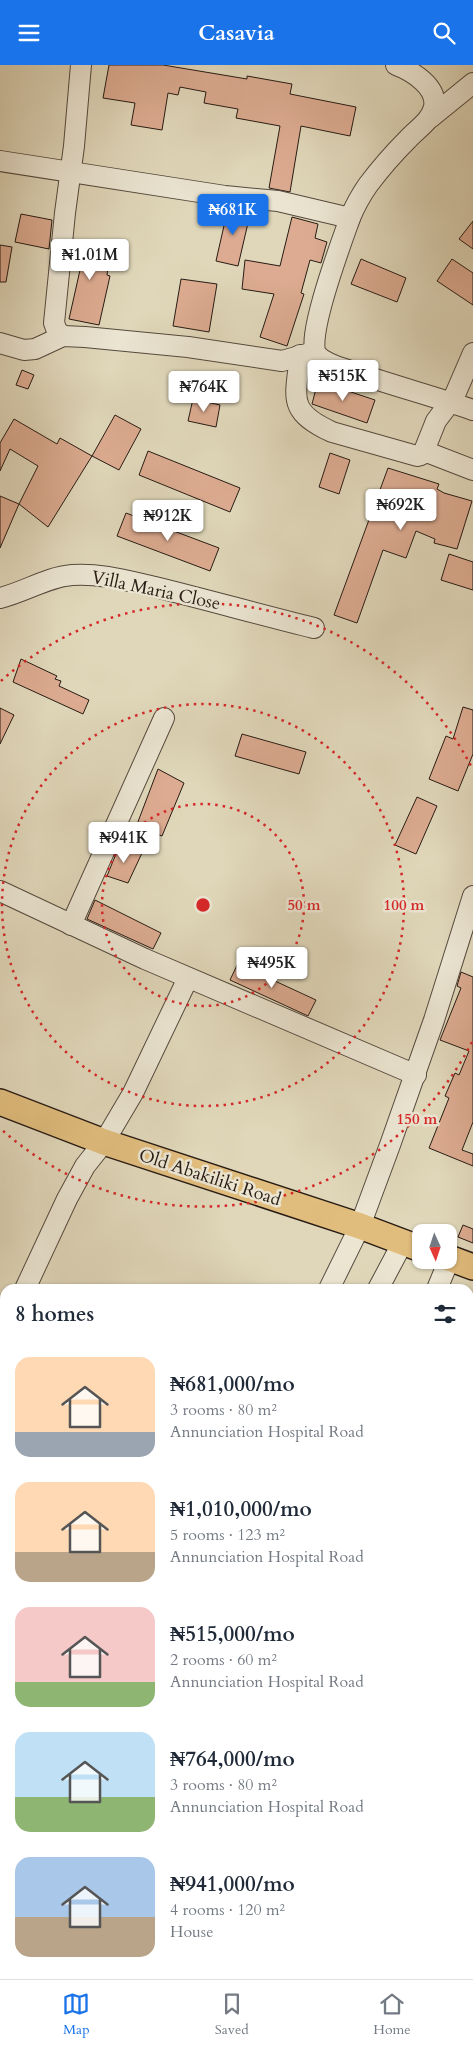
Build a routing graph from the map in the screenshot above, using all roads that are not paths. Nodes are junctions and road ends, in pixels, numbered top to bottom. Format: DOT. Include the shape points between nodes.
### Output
graph roads {
  1 [pos="81,65"];
  2 [pos="396,65"];
  3 [pos="473,83"];
  4 [pos="430,118"];
  5 [pos="0,161"];
  6 [pos="71,173"];
  7 [pos="350,218"];
  8 [pos="62,336"];
  9 [pos="0,343"];
  10 [pos="307,353"];
  11 [pos="473,353"];
  12 [pos="449,401"];
  13 [pos="473,410"];
  14 [pos="424,451"];
  15 [pos="473,470"];
  16 [pos="0,598"];
  17 [pos="314,628"];
  18 [pos="164,718"];
  19 [pos="0,891"];
  20 [pos="473,896"];
  21 [pos="71,925"];
  22 [pos="188,978"];
  23 [pos="416,1075"];
  24 [pos="0,1102"];
  25 [pos="104,1142"];
  26 [pos="360,1226"];
  27 [pos="412,1245"];
  28 [pos="458,1262"];
  29 [pos="473,1267"];
  30 [pos="445,1269"];
  31 [pos="27,1284"];
  32 [pos="331,1284"];
  33 [pos="382,1284"];
  34 [pos="438,1284"];
  1 -- 6 [label="street"];
  2 -- 4 [label="street" via="415,75 431,91 434,107"];
  3 -- 4 [label="street"];
  4 -- 7 [label="street" via="369,183"];
  5 -- 6 [label="street"];
  6 -- 7 [label="street" via="278,201"];
  6 -- 8 [label="street" via="54,323"];
  7 -- 10 [label="street"];
  8 -- 9 [label="street" via="35,349 24,350"];
  8 -- 10 [label="street" via="188,347 282,361"];
  10 -- 12 [label="street" via="376,380"];
  10 -- 14 [label="street" via="296,385 296,399 303,412 332,432 417,456"];
  11 -- 12 [label="street" via="454,397"];
  12 -- 13 [label="street"];
  12 -- 14 [label="street" via="436,421"];
  14 -- 15 [label="street"];
  16 -- 17 [label="street, Villa Maria Close" via="54,579 88,574 182,593"];
  18 -- 21 [label="street"];
  19 -- 21 [label="street"];
  20 -- 23 [label="street"];
  21 -- 22 [label="street"];
  22 -- 23 [label="street"];
  22 -- 25 [label="street" via="133,1093"];
  23 -- 26 [label="street"];
  24 -- 25 [label="main road, Old Abakiliki Road"];
  25 -- 26 [label="main road, Old Abakiliki Road"];
  25 -- 31 [label="street" via="85,1166 67,1199"];
  26 -- 27 [label="main road, Old Abakiliki Road"];
  26 -- 32 [label="street"];
  27 -- 33 [label="street"];
  28 -- 29 [label="main road"];
  30 -- 34 [label="street"];
}
